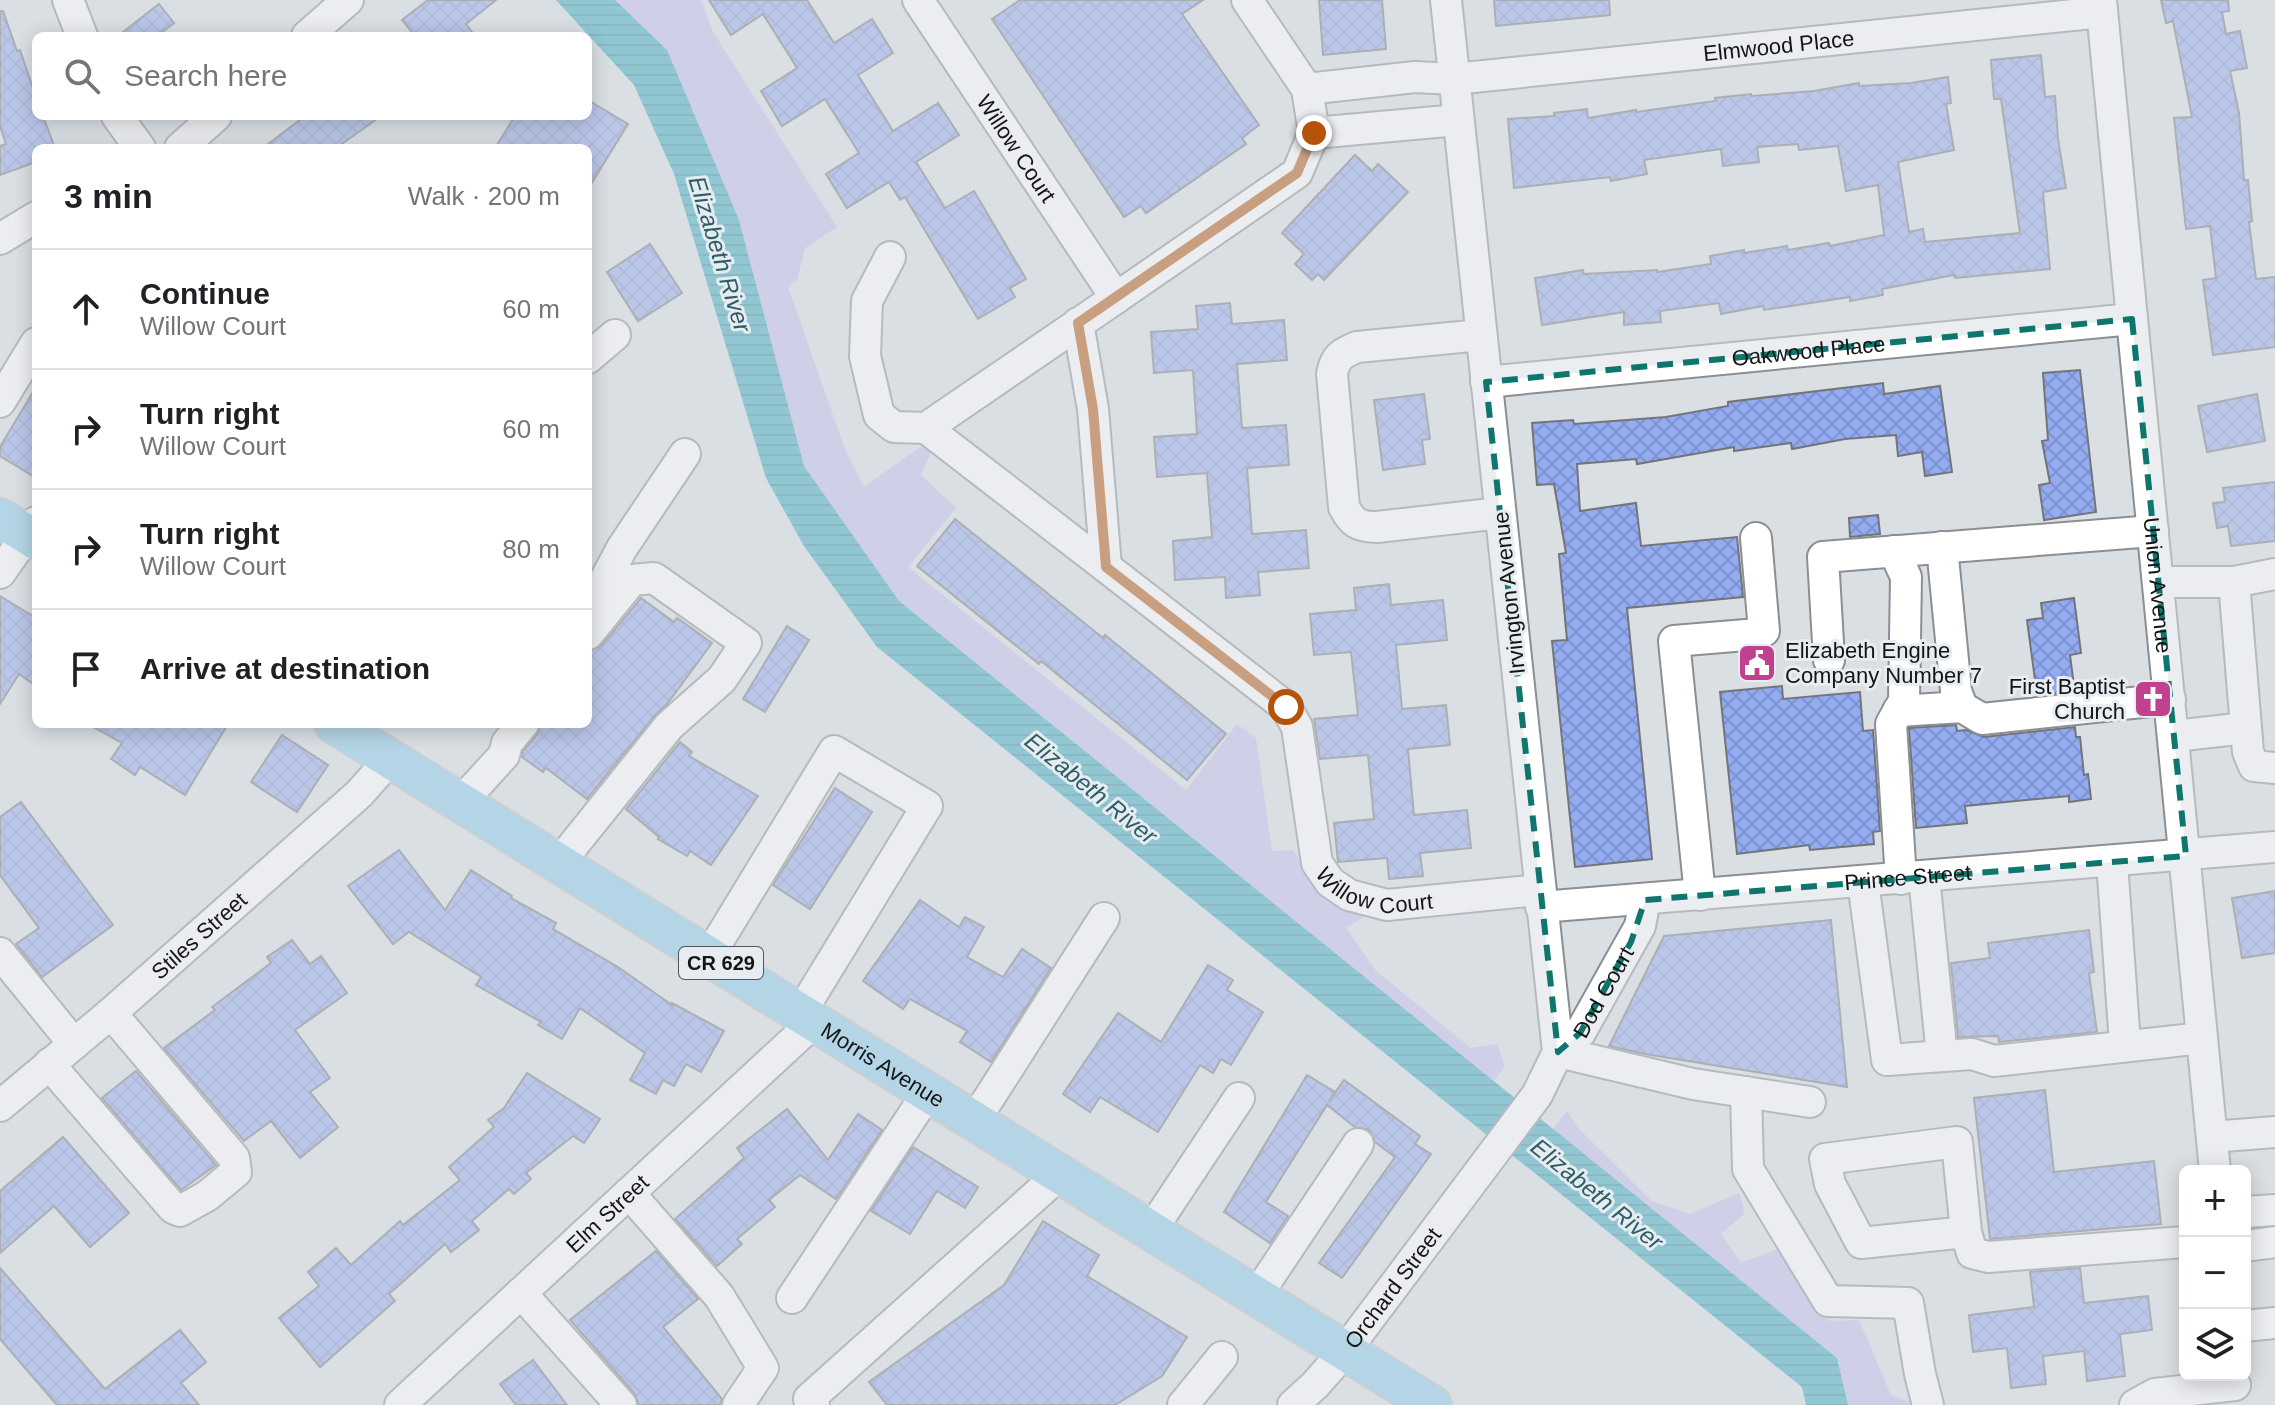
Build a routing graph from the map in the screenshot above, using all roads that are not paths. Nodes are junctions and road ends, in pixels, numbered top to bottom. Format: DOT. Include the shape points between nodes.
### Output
graph roads {
  1 [pos="68,0"];
  2 [pos="348,0"];
  3 [pos="918,0"];
  4 [pos="1247,0"];
  5 [pos="1446,0"];
  6 [pos="2101,6"];
  7 [pos="80,32"];
  8 [pos="312,32"];
  9 [pos="1454,79"];
  10 [pos="1307,89"];
  11 [pos="120,120"];
  12 [pos="212,120"];
  13 [pos="1458,120"];
  14 [pos="1314,133"];
  15 [pos="137,144"];
  16 [pos="184,144"];
  17 [pos="32,219"];
  18 [pos="0,239"];
  19 [pos="890,257"];
  20 [pos="1116,298"];
  21 [pos="2132,319"];
  22 [pos="1078,323"];
  23 [pos="615,335"];
  24 [pos="1481,335"];
  25 [pos="32,350"];
  26 [pos="592,355"];
  27 [pos="1486,382"];
  28 [pos="0,402"];
  29 [pos="926,428"];
  30 [pos="685,454"];
  31 [pos="1500,513"];
  32 [pos="25,528"];
  33 [pos="2153,531"];
  34 [pos="1756,538"];
  35 [pos="1942,547"];
  36 [pos="1894,551"];
  37 [pos="1106,567"];
  38 [pos="0,573"];
  39 [pos="2275,574"];
  40 [pos="2159,582"];
  41 [pos="2234,582"];
  42 [pos="592,604"];
  43 [pos="592,629"];
  44 [pos="1829,660"];
  45 [pos="2170,699"];
  46 [pos="1962,707"];
  47 [pos="1898,711"];
  48 [pos="345,728"];
  49 [pos="505,728"];
  50 [pos="520,728"];
  51 [pos="2246,728"];
  52 [pos="2174,736"];
  53 [pos="390,759"];
  54 [pos="2275,768"];
  55 [pos="466,793"];
  56 [pos="2275,847"];
  57 [pos="570,849"];
  58 [pos="2186,856"];
  59 [pos="2112,862"];
  60 [pos="1912,878"];
  61 [pos="1863,882"];
  62 [pos="1700,895"];
  63 [pos="1540,899"];
  64 [pos="1642,913"];
  65 [pos="1104,918"];
  66 [pos="0,953"];
  67 [pos="709,956"];
  68 [pos="111,1013"];
  69 [pos="808,1017"];
  70 [pos="2202,1038"];
  71 [pos="74,1044"];
  72 [pos="2125,1044"];
  73 [pos="1558,1052"];
  74 [pos="1942,1056"];
  75 [pos="49,1064"];
  76 [pos="929,1091"];
  77 [pos="1746,1092"];
  78 [pos="1239,1098"];
  79 [pos="1810,1102"];
  80 [pos="0,1106"];
  81 [pos="975,1120"];
  82 [pos="2275,1132"];
  83 [pos="2212,1137"];
  84 [pos="1358,1144"];
  85 [pos="2214,1165"];
  86 [pos="1061,1173"];
  87 [pos="629,1193"];
  88 [pos="2275,1210"];
  89 [pos="2251,1212"];
  90 [pos="1152,1229"];
  91 [pos="1966,1232"];
  92 [pos="2179,1242"];
  93 [pos="2275,1242"];
  94 [pos="2251,1245"];
  95 [pos="521,1293"];
  96 [pos="1257,1295"];
  97 [pos="792,1298"];
  98 [pos="2275,1323"];
  99 [pos="2251,1325"];
  100 [pos="1345,1351"];
  101 [pos="1222,1357"];
  102 [pos="2235,1388"];
  103 [pos="400,1405"];
  104 [pos="621,1405"];
  105 [pos="738,1405"];
  106 [pos="814,1405"];
  107 [pos="1183,1405"];
  108 [pos="1293,1405"];
  109 [pos="1432,1405"];
  110 [pos="1928,1405"];
  111 [pos="2135,1405"];
  1 -- 7 [label="street"];
  2 -- 8 [label="street"];
  3 -- 20 [label="street, Willow Court"];
  4 -- 10 [label="street"];
  5 -- 9 [label="street, Irvington Avenue"];
  6 -- 9 [label="street, Elmwood Place"];
  6 -- 21 [label="street, Union Avenue"];
  9 -- 10 [label="street" via="1415,77"];
  9 -- 13 [label="street, Irvington Avenue"];
  10 -- 14 [label="street"];
  11 -- 15 [label="street"];
  12 -- 16 [label="street"];
  13 -- 14 [label="street"];
  13 -- 24 [label="street, Irvington Avenue"];
  14 -- 20 [label="street" via="1297,173"];
  17 -- 18 [label="street"];
  19 -- 29 [label="street, Willow Court" via="867,301 865,356 879,415 894,427"];
  20 -- 22 [label="street"];
  21 -- 27 [label="street, Oakwood Place"];
  21 -- 33 [label="street, Union Avenue"];
  22 -- 29 [label="street"];
  22 -- 37 [label="street" via="1093,409"];
  23 -- 26 [label="street"];
  24 -- 27 [label="street, Irvington Avenue"];
  24 -- 31 [label="street" via="1357,347 1334,362 1344,507 1361,527"];
  25 -- 28 [label="street"];
  27 -- 31 [label="street, Irvington Avenue"];
  29 -- 37 [label="street, Willow Court"];
  30 -- 42 [label="street" via="622,548"];
  31 -- 63 [label="street, Irvington Avenue"];
  32 -- 38 [label="street"];
  33 -- 35 [label="street"];
  33 -- 40 [label="street, Union Avenue"];
  34 -- 62 [label="street" via="1764,631 1674,641"];
  35 -- 36 [label="street"];
  35 -- 46 [label="street"];
  36 -- 44 [label="street" via="1823,557"];
  36 -- 47 [label="street" via="1906,577 1904,701"];
  37 -- 63 [label="street, Willow Court" via="1286,707 1297,727 1317,863 1330,882 1349,895 1387,905"];
  39 -- 41 [label="street"];
  40 -- 41 [label="street"];
  40 -- 45 [label="street, Union Avenue"];
  41 -- 51 [label="street"];
  43 -- 57 [label="street" via="632,580 654,578 746,643 722,679 669,726"];
  45 -- 46 [label="street" via="1982,719"];
  45 -- 52 [label="street, Union Avenue"];
  46 -- 47 [label="street"];
  47 -- 60 [label="street" via="1891,724"];
  48 -- 53 [label="main road, Morris Avenue / CR 629"];
  49 -- 55 [label="street"];
  50 -- 55 [label="street" via="504,755"];
  51 -- 52 [label="street"];
  51 -- 54 [label="street" via="2254,766"];
  52 -- 58 [label="street, Union Avenue"];
  53 -- 55 [label="main road, Morris Avenue / CR 629"];
  53 -- 68 [label="street, Stiles Street" via="359,794"];
  55 -- 57 [label="main road, Morris Avenue / CR 629"];
  56 -- 58 [label="street, Prince Street"];
  57 -- 67 [label="main road, Morris Avenue / CR 629"];
  58 -- 59 [label="street, Prince Street"];
  58 -- 70 [label="street, Union Avenue"];
  59 -- 60 [label="street, Prince Street"];
  59 -- 72 [label="street"];
  60 -- 61 [label="street, Prince Street"];
  60 -- 74 [label="street"];
  61 -- 62 [label="street, Prince Street"];
  61 -- 74 [label="street" via="1887,1060"];
  62 -- 64 [label="street, Prince Street"];
  63 -- 64 [label="street, Prince Street"];
  63 -- 73 [label="street, Irvington Avenue"];
  64 -- 73 [label="street, Dod Court" via="1580,1033"];
  65 -- 81 [label="street"];
  66 -- 71 [label="street"];
  67 -- 69 [label="main road, Morris Avenue / CR 629"];
  67 -- 69 [label="street, Elm Street" via="834,751 927,806"];
  68 -- 71 [label="street, Stiles Street"];
  68 -- 75 [label="street" via="234,1158 236,1172 207,1196 180,1211 173,1208"];
  69 -- 76 [label="main road, Morris Avenue / CR 629"];
  69 -- 87 [label="street, Elm Street"];
  70 -- 72 [label="street"];
  70 -- 83 [label="street, Union Avenue"];
  71 -- 75 [label="street, Stiles Street"];
  72 -- 74 [label="street" via="1994,1061 1972,1054"];
  73 -- 77 [label="street"];
  73 -- 100 [label="street, Orchard Street" via="1537,1095"];
  75 -- 80 [label="street, Stiles Street"];
  76 -- 81 [label="main road, Morris Avenue / CR 629"];
  76 -- 97 [label="street"];
  77 -- 79 [label="street"];
  77 -- 110 [label="street" via="1748,1169 1828,1301 1908,1303"];
  78 -- 90 [label="street"];
  81 -- 86 [label="main road, Morris Avenue / CR 629"];
  82 -- 83 [label="street"];
  83 -- 85 [label="street, Union Avenue"];
  84 -- 96 [label="street"];
  86 -- 90 [label="main road, Morris Avenue / CR 629"];
  86 -- 106 [label="street" via="809,1399"];
  87 -- 95 [label="street, Elm Street"];
  87 -- 105 [label="street" via="719,1296 763,1368"];
  88 -- 89 [label="street"];
  90 -- 96 [label="main road, Morris Avenue / CR 629"];
  91 -- 91 [label="street" via="1861,1243 1830,1184 1825,1159 1957,1142"];
  91 -- 92 [label="street" via="1972,1253 1988,1257"];
  93 -- 94 [label="street"];
  95 -- 103 [label="street, Elm Street"];
  95 -- 104 [label="street"];
  96 -- 100 [label="main road, Morris Avenue / CR 629"];
  98 -- 99 [label="street"];
  100 -- 108 [label="street, Orchard Street"];
  100 -- 109 [label="main road, Morris Avenue / CR 629"];
  101 -- 107 [label="street"];
  102 -- 111 [label="street" via="2155,1394"];
}
